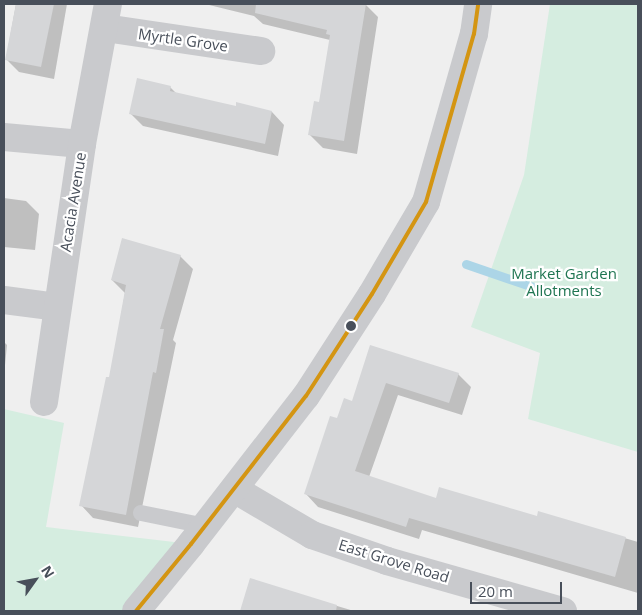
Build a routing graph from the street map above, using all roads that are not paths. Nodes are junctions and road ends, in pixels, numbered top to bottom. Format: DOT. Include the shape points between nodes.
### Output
graph roads {
  1 [pos="478,4"];
  2 [pos="106,16"];
  3 [pos="261,51"];
  4 [pos="4,137"];
  5 [pos="82,144"];
  6 [pos="4,300"];
  7 [pos="58,307"];
  8 [pos="44,402"];
  9 [pos="234,489"];
  10 [pos="141,514"];
  11 [pos="205,526"];
  12 [pos="136,611"];
  13 [pos="563,611"];
  1 -- 9 [label="street" via="474,34 426,202 306,396"];
  2 -- 3 [label="street, Myrtle Grove"];
  2 -- 5 [label="street, Acacia Avenue"];
  4 -- 5 [label="street"];
  5 -- 7 [label="street, Acacia Avenue"];
  6 -- 7 [label="street"];
  7 -- 8 [label="street, Acacia Avenue"];
  9 -- 11 [label="street"];
  9 -- 13 [label="street, East Grove Road" via="312,535 387,561"];
  10 -- 11 [label="lane"];
  11 -- 12 [label="street"];
}
